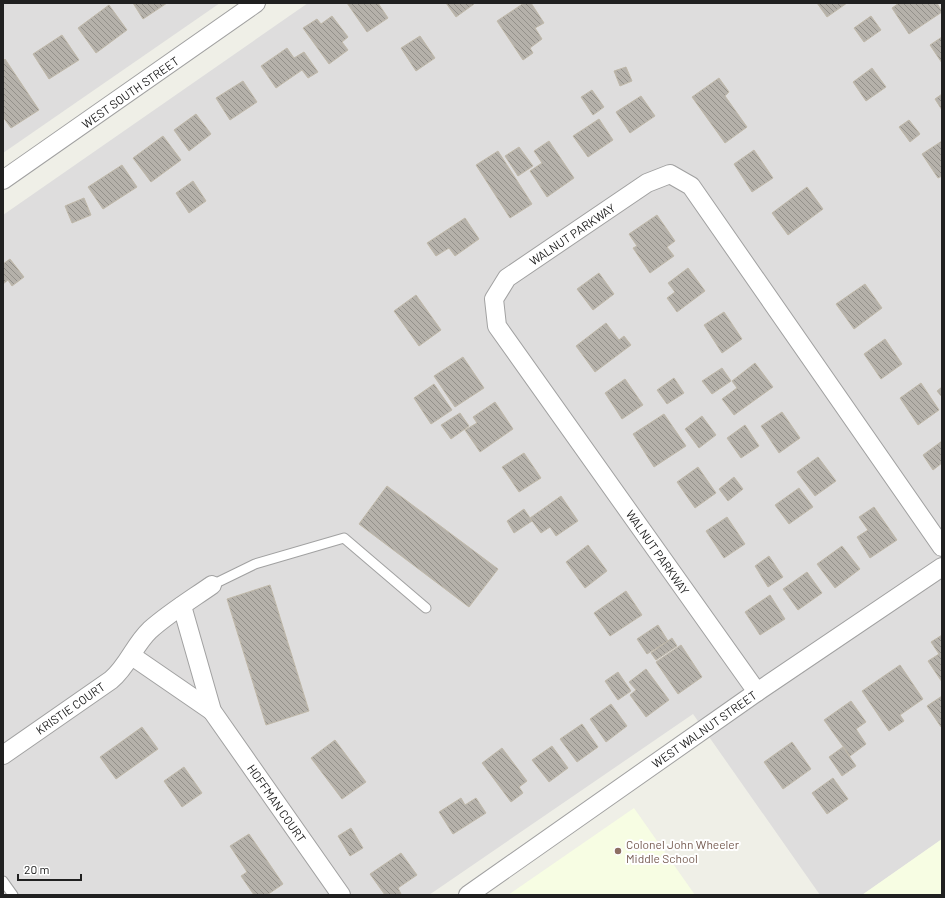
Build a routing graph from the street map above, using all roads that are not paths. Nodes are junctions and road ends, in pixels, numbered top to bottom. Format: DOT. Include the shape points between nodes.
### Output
graph roads {
  1 [pos="256,3"];
  2 [pos="3,180"];
  3 [pos="942,547"];
  4 [pos="942,567"];
  5 [pos="212,585"];
  6 [pos="182,606"];
  7 [pos="426,608"];
  8 [pos="132,656"];
  9 [pos="757,692"];
  10 [pos="212,711"];
  11 [pos="3,755"];
  12 [pos="3,881"];
  13 [pos="13,895"];
  14 [pos="341,895"];
  15 [pos="468,895"];
  1 -- 2 [label="street, WEST SOUTH STREET"];
  3 -- 9 [label="street, WALNUT PARKWAY" via="691,186 670,174 647,183 507,278 494,299 497,326"];
  4 -- 9 [label="street, WEST WALNUT STREET"];
  5 -- 6 [label="street"];
  5 -- 7 [label="lane" via="255,564 344,538"];
  6 -- 8 [label="street" via="150,630"];
  6 -- 10 [label="street, HOFFMAN COURT"];
  8 -- 10 [label="street, HOFFMAN COURT"];
  8 -- 11 [label="street, KRISTIE COURT" via="111,680"];
  9 -- 15 [label="street, WEST WALNUT STREET"];
  10 -- 14 [label="street, HOFFMAN COURT"];
  12 -- 13 [label="lane"];
}
